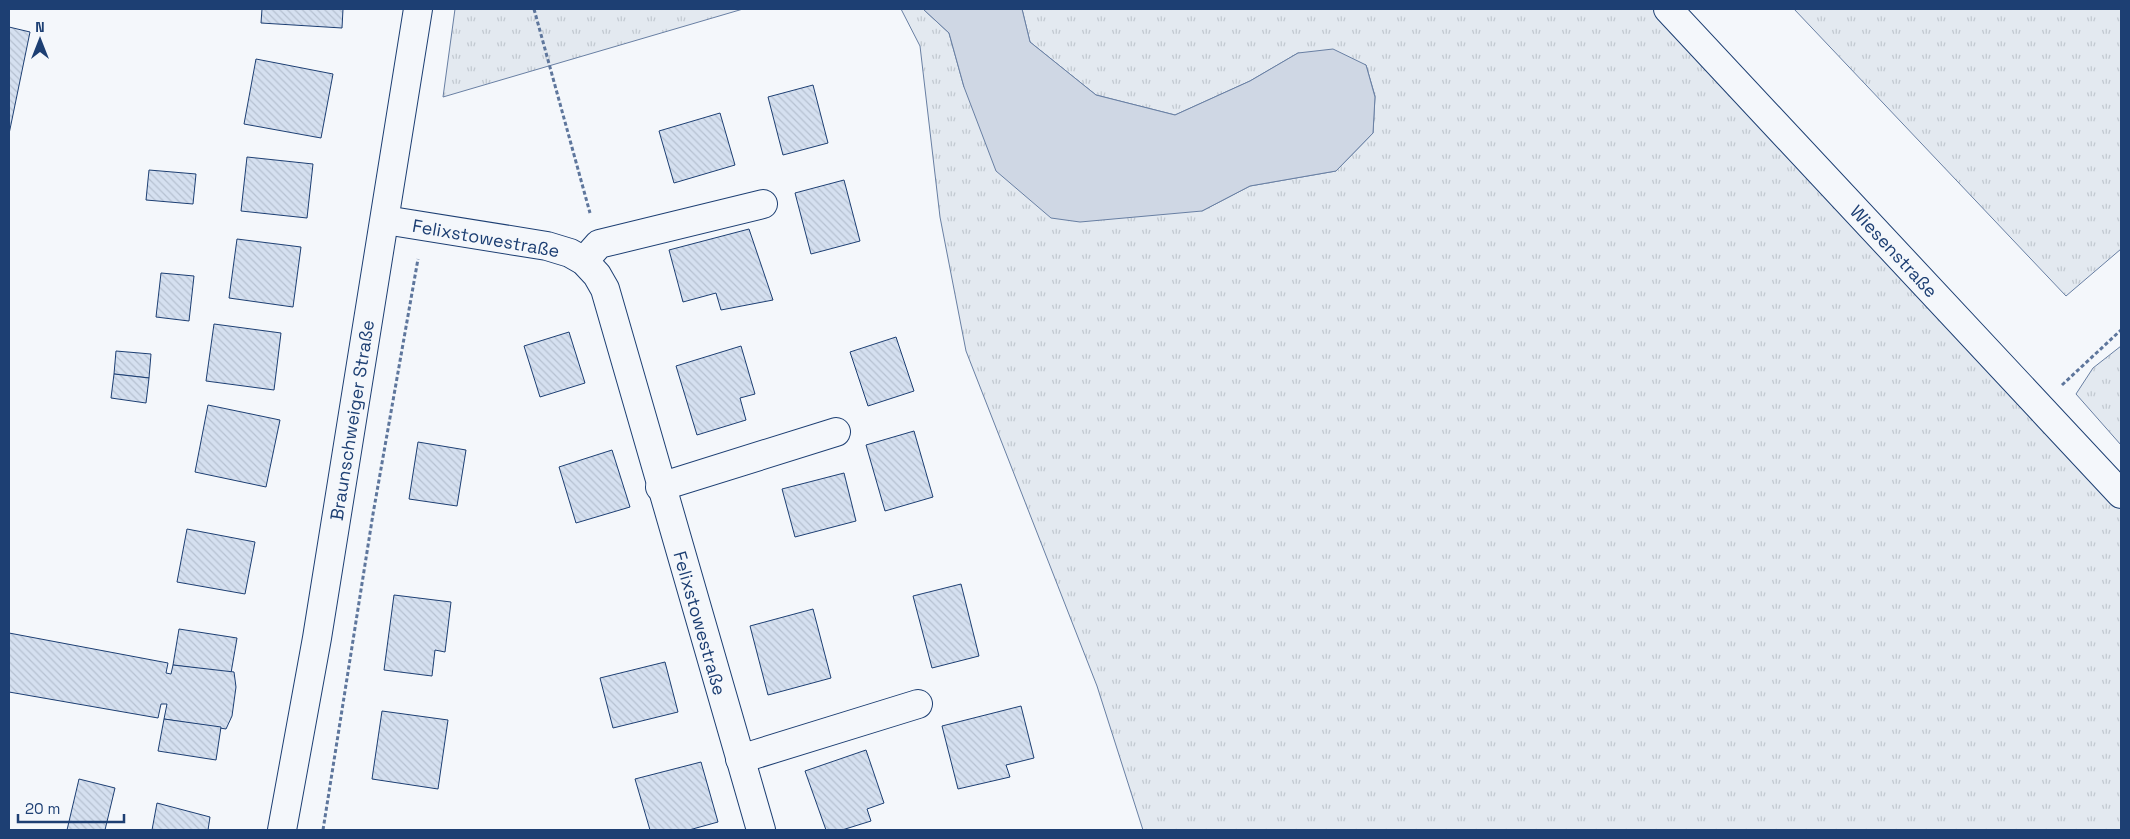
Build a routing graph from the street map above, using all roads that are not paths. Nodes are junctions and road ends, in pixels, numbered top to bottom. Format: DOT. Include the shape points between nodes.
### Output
graph roads {
  1 [pos="418,9"];
  2 [pos="1668,9"];
  3 [pos="763,204"];
  4 [pos="385,220"];
  5 [pos="592,253"];
  6 [pos="836,432"];
  7 [pos="660,487"];
  8 [pos="2121,494"];
  9 [pos="918,704"];
  10 [pos="740,759"];
  11 [pos="282,830"];
  12 [pos="761,830"];
  1 -- 4 [label="street, Braunschweiger Straße"];
  2 -- 8 [label="street, Wiesenstraße"];
  3 -- 5 [label="street"];
  4 -- 5 [label="street, Felixstowestraße" via="547,246 570,253"];
  4 -- 11 [label="street, Braunschweiger Straße"];
  5 -- 7 [label="street, Felixstowestraße" via="597,275 610,304"];
  6 -- 7 [label="street"];
  7 -- 10 [label="street, Felixstowestraße"];
  9 -- 10 [label="street"];
  10 -- 12 [label="street, Felixstowestraße"];
}
